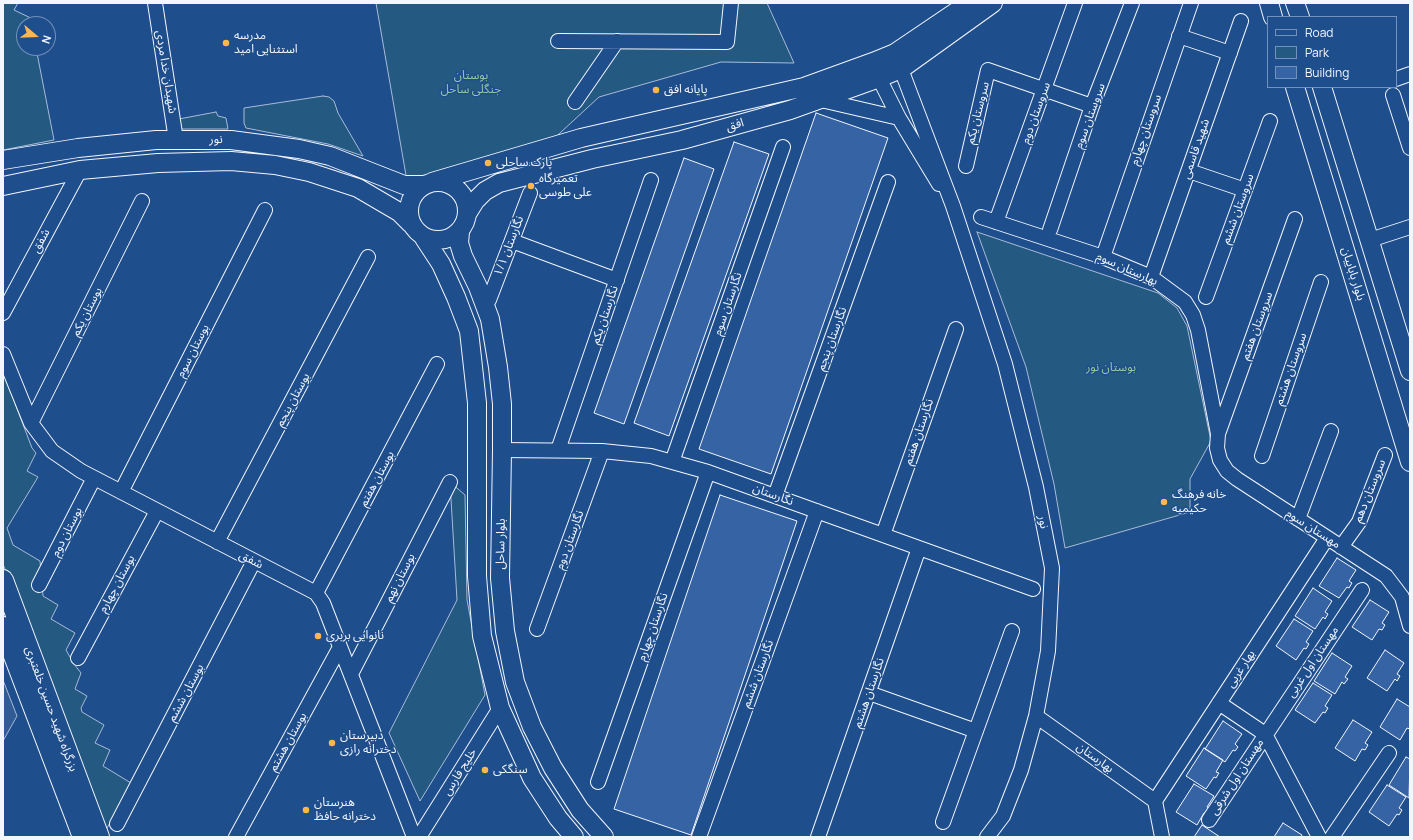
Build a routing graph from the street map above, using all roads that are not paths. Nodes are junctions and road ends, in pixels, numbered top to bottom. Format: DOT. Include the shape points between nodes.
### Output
graph roads {
  1 [pos="155,3"];
  2 [pos="731,3"];
  3 [pos="969,3"];
  4 [pos="993,3"];
  5 [pos="1074,3"];
  6 [pos="1132,3"];
  7 [pos="1191,3"];
  8 [pos="1269,3"];
  9 [pos="1295,3"];
  10 [pos="1273,16"];
  11 [pos="1300,16"];
  12 [pos="1241,21"];
  13 [pos="1179,36"];
  14 [pos="558,41"];
  15 [pos="617,41"];
  16 [pos="1230,53"];
  17 [pos="898,61"];
  18 [pos="876,70"];
  19 [pos="1410,74"];
  20 [pos="1397,78"];
  21 [pos="1045,88"];
  22 [pos="1295,88"];
  23 [pos="1322,88"];
  24 [pos="1394,96"];
  25 [pos="821,100"];
  26 [pos="575,102"];
  27 [pos="1092,106"];
  28 [pos="899,118"];
  29 [pos="1270,121"];
  30 [pos="176,140"];
  31 [pos="783,147"];
  32 [pos="78,148"];
  33 [pos="1410,148"];
  34 [pos="3,160"];
  35 [pos="966,166"];
  36 [pos="80,170"];
  37 [pos="1189,171"];
  38 [pos="651,180"];
  39 [pos="888,182"];
  40 [pos="428,184"];
  41 [pos="3,186"];
  42 [pos="1245,190"];
  43 [pos="530,193"];
  44 [pos="142,201"];
  45 [pos="953,206"];
  46 [pos="265,210"];
  47 [pos="467,214"];
  48 [pos="981,217"];
  49 [pos="1295,218"];
  50 [pos="996,222"];
  51 [pos="411,224"];
  52 [pos="1410,227"];
  53 [pos="1050,230"];
  54 [pos="460,232"];
  55 [pos="424,238"];
  56 [pos="1370,240"];
  57 [pos="512,241"];
  58 [pos="1345,248"];
  59 [pos="368,257"];
  60 [pos="1103,257"];
  61 [pos="1151,277"];
  62 [pos="617,280"];
  63 [pos="1321,282"];
  64 [pos="1206,297"];
  65 [pos="489,300"];
  66 [pos="3,313"];
  67 [pos="956,329"];
  68 [pos="3,354"];
  69 [pos="437,364"];
  70 [pos="1410,371"];
  71 [pos="31,423"];
  72 [pos="1331,431"];
  73 [pos="1218,434"];
  74 [pos="502,450"];
  75 [pos="558,450"];
  76 [pos="602,451"];
  77 [pos="1385,455"];
  78 [pos="1262,456"];
  79 [pos="672,462"];
  80 [pos="1410,462"];
  81 [pos="708,472"];
  82 [pos="94,478"];
  83 [pos="450,482"];
  84 [pos="121,492"];
  85 [pos="775,496"];
  86 [pos="157,511"];
  87 [pos="817,511"];
  88 [pos="1298,519"];
  89 [pos="883,535"];
  90 [pos="1327,538"];
  91 [pos="217,542"];
  92 [pos="1341,547"];
  93 [pos="919,548"];
  94 [pos="254,561"];
  95 [pos="3,580"];
  96 [pos="39,585"];
  97 [pos="1033,589"];
  98 [pos="1362,590"];
  99 [pos="316,593"];
  100 [pos="1410,626"];
  101 [pos="3,628"];
  102 [pos="537,629"];
  103 [pos="1012,631"];
  104 [pos="340,647"];
  105 [pos="78,658"];
  106 [pos="350,674"];
  107 [pos="515,682"];
  108 [pos="868,693"];
  109 [pos="1219,703"];
  110 [pos="500,708"];
  111 [pos="1036,716"];
  112 [pos="976,731"];
  113 [pos="1265,734"];
  114 [pos="1389,753"];
  115 [pos="598,782"];
  116 [pos="1155,801"];
  117 [pos="1209,820"];
  118 [pos="943,822"];
  119 [pos="117,824"];
  120 [pos="83,837"];
  121 [pos="99,837"];
  122 [pos="236,837"];
  123 [pos="414,837"];
  124 [pos="420,837"];
  125 [pos="574,837"];
  126 [pos="604,837"];
  127 [pos="699,837"];
  128 [pos="818,837"];
  129 [pos="988,837"];
  130 [pos="1162,837"];
  131 [pos="1319,837"];
  132 [pos="1332,837"];
  1 -- 30 [label="street, شهیدان خدا مردی"];
  2 -- 15 [label="street" via="728,42"];
  3 -- 17 [label="main road, افق"];
  4 -- 17 [label="main road, افق"];
  5 -- 21 [label="street, سروستان دوم"];
  6 -- 27 [label="street, سروستان سوم"];
  7 -- 13 [label="street, سروستان چهارم"];
  8 -- 10 [label="main road"];
  9 -- 11 [label="main road"];
  12 -- 16 [label="street, شهید قاسمی"];
  13 -- 16 [label="street"];
  13 -- 60 [label="street, سروستان چهارم"];
  14 -- 15 [label="street"];
  15 -- 26 [label="street"];
  16 -- 37 [label="street, شهید قاسمی"];
  17 -- 18 [label="main road, افق"];
  17 -- 45 [label="street"];
  18 -- 25 [label="main road, افق"];
  18 -- 28 [label="street"];
  18 -- 40 [label="main road, افق" via="580,138"];
  19 -- 20 [label="street"];
  21 -- 27 [label="street"];
  21 -- 35 [label="street, سروستان یکم" via="988,70"];
  21 -- 50 [label="street, سروستان دوم"];
  22 -- 58 [label="main road, بلوار باباییان"];
  23 -- 56 [label="main road"];
  24 -- 33 [label="street"];
  25 -- 28 [label="street"];
  25 -- 47 [label="main road, افق" via="682,140 592,159 499,183 474,201"];
  27 -- 53 [label="street, سروستان سوم"];
  28 -- 45 [label="street"];
  29 -- 42 [label="street, سروستان ششم"];
  30 -- 32 [label="main road, نور"];
  30 -- 40 [label="main road, نور" via="231,140 299,149 351,164 404,185"];
  31 -- 79 [label="street, نگارستان سوم"];
  32 -- 34 [label="main road, نور"];
  32 -- 36 [label="main road"];
  36 -- 41 [label="main road, نور"];
  36 -- 51 [label="main road, نور" via="158,163 216,162 275,166 309,172 358,188 398,212"];
  36 -- 66 [label="street, شفق"];
  37 -- 42 [label="street"];
  37 -- 61 [label="street, شهید قاسمی"];
  38 -- 62 [label="street, نگارستان یکم"];
  39 -- 85 [label="street, نگارستان پنجم"];
  40 -- 47 [label="main road" via="441,182 457,189 466,204"];
  40 -- 51 [label="main road" via="412,197 408,206"];
  42 -- 64 [label="street, سروستان ششم"];
  43 -- 57 [label="street, نگارستان ۱/۱"];
  44 -- 71 [label="street, بوستان یکم"];
  45 -- 111 [label="street, نور" via="1005,364 1036,487 1052,568 1048,651"];
  46 -- 84 [label="street, بوستان سوم"];
  47 -- 54 [label="main road"];
  48 -- 50 [label="street, بهارستان سوم"];
  49 -- 73 [label="street, سروستان هفتم"];
  50 -- 60 [label="street, بهارستان سوم"];
  51 -- 55 [label="main road"];
  52 -- 56 [label="street"];
  54 -- 55 [label="main road" via="443,241"];
  54 -- 74 [label="main road, بلوار ساحل" via="459,243 463,256 490,319 498,367"];
  55 -- 110 [label="main road, بلوار ساحل" via="441,264 469,331 477,403 477,576 482,636"];
  56 -- 58 [label="main road"];
  56 -- 70 [label="main road"];
  57 -- 62 [label="street"];
  57 -- 65 [label="street, نگارستان ۱/۱"];
  58 -- 80 [label="main road, بلوار باباییان"];
  59 -- 91 [label="street, بوستان پنجم"];
  60 -- 61 [label="street, بهارستان سوم"];
  61 -- 73 [label="street, بهارستان سوم" via="1185,302 1193,315"];
  62 -- 75 [label="street, نگارستان یکم"];
  63 -- 78 [label="street, سروستان هشتم"];
  67 -- 89 [label="street, نگارستان هفتم"];
  68 -- 71 [label="street, شفق"];
  69 -- 99 [label="street, بوستان هفتم"];
  71 -- 82 [label="street, شفق" via="52,451"];
  72 -- 88 [label="street"];
  73 -- 88 [label="street, مهستان سوم" via="1220,460 1227,471"];
  74 -- 75 [label="street, نگارستان"];
  74 -- 107 [label="main road, بلوار ساحل" via="500,578 505,630"];
  75 -- 76 [label="street, نگارستان"];
  76 -- 79 [label="street, نگارستان" via="651,456"];
  76 -- 102 [label="street, نگارستان دوم"];
  77 -- 92 [label="street, سروستان دهم" via="1359,522"];
  79 -- 81 [label="street, نگارستان"];
  81 -- 85 [label="street, نگارستان"];
  81 -- 115 [label="street, نگارستان چهارم"];
  82 -- 84 [label="street, شفق"];
  82 -- 96 [label="street, بوستان دوم"];
  83 -- 106 [label="street, بوستان نهم"];
  84 -- 86 [label="street, شفق"];
  85 -- 87 [label="street, نگارستان"];
  86 -- 91 [label="street, شفق"];
  86 -- 105 [label="street, بوستان چهارم"];
  87 -- 89 [label="street, نگارستان"];
  87 -- 127 [label="street, نگارستان ششم"];
  88 -- 90 [label="street, مهستان سوم"];
  89 -- 93 [label="street, نگارستان"];
  90 -- 92 [label="street, مهستان سوم"];
  90 -- 109 [label="street, بهار غربی"];
  91 -- 94 [label="street, شفق"];
  92 -- 100 [label="street, مهستان سوم" via="1386,576 1402,597"];
  93 -- 97 [label="street, نگارستان"];
  93 -- 108 [label="street, نگارستان هشتم"];
  94 -- 99 [label="street, شفق"];
  94 -- 119 [label="street, بوستان ششم"];
  95 -- 121 [label="highway, بزرگراه شهید حسین خلعتبری"];
  98 -- 113 [label="street, مهستان اول غربی"];
  99 -- 104 [label="street" via="323,603"];
  101 -- 120 [label="highway, بزرگراه شهید حسین خلعتبری"];
  103 -- 112 [label="street"];
  104 -- 106 [label="street"];
  104 -- 122 [label="street, بوستان هشتم"];
  106 -- 123 [label="street"];
  107 -- 110 [label="main road"];
  107 -- 126 [label="main road, بلوار ساحل" via="532,727 553,768 580,810"];
  108 -- 112 [label="street"];
  108 -- 128 [label="street, نگارستان هشتم"];
  109 -- 113 [label="street"];
  109 -- 116 [label="street, بهار غربی"];
  110 -- 124 [label="street, خلیج فارس"];
  110 -- 125 [label="main road, بلوار ساحل" via="532,778 558,818"];
  111 -- 116 [label="street, بهارستان"];
  111 -- 129 [label="street, نور" via="1021,770 1003,816"];
  112 -- 118 [label="street"];
  113 -- 117 [label="street, مهستان اول شرقی"];
  113 -- 131 [label="street"];
  114 -- 132 [label="street"];
  116 -- 130 [label="street"];
}
